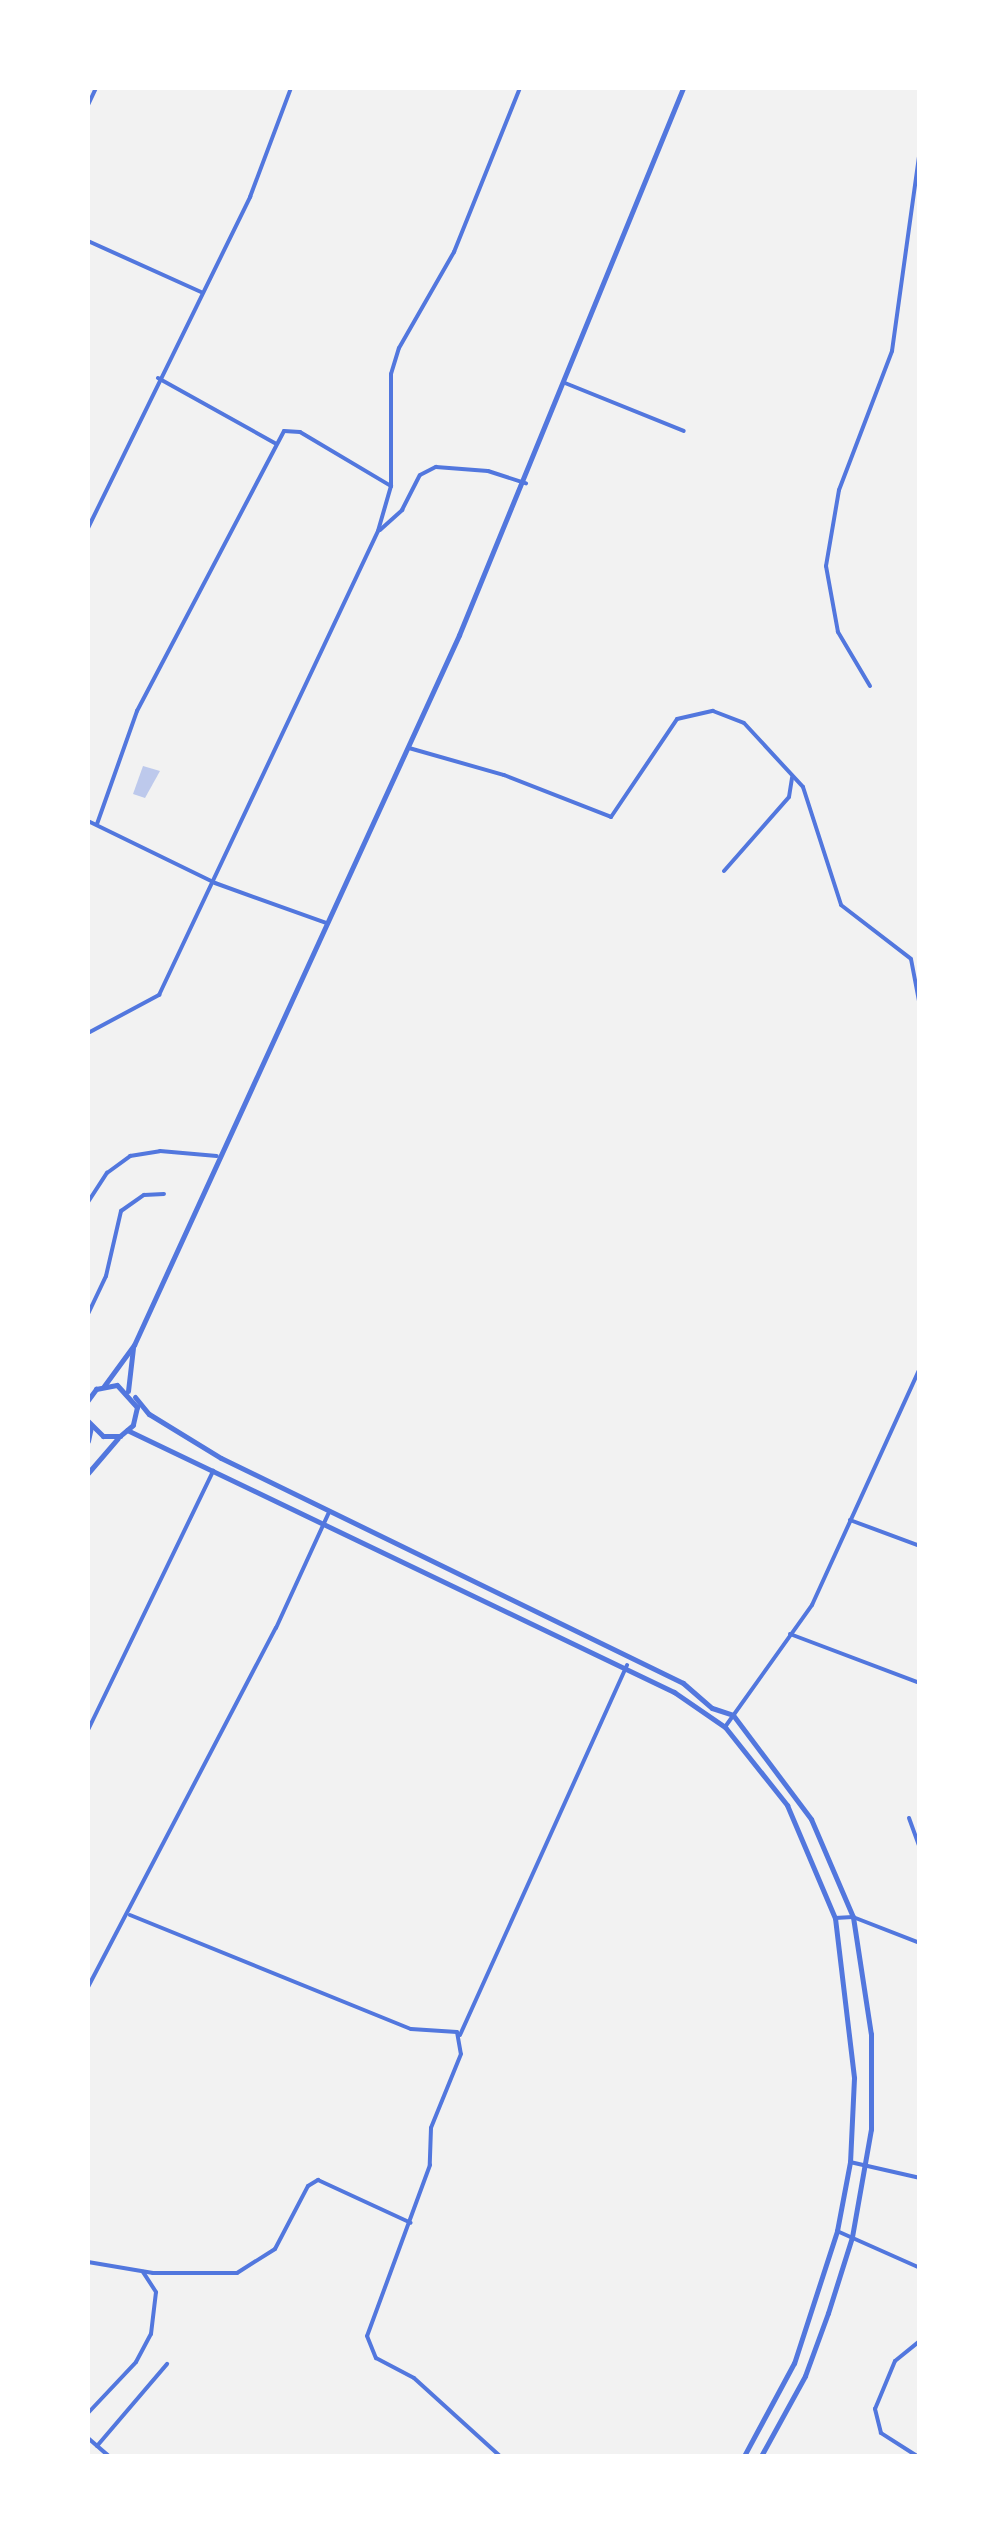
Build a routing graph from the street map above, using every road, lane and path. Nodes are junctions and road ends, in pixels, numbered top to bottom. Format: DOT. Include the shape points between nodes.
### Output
graph roads {
  1 [pos="96,88"];
  2 [pos="291,88"];
  3 [pos="520,88"];
  4 [pos="684,88"];
  5 [pos="88,105"];
  6 [pos="920,148"];
  7 [pos="88,241"];
  8 [pos="200,292"];
  9 [pos="158,378"];
  10 [pos="565,383"];
  11 [pos="684,431"];
  12 [pos="275,444"];
  13 [pos="526,483"];
  14 [pos="391,486"];
  15 [pos="88,528"];
  16 [pos="378,531"];
  17 [pos="870,686"];
  18 [pos="407,747"];
  19 [pos="791,772"];
  20 [pos="88,821"];
  21 [pos="96,824"];
  22 [pos="724,871"];
  23 [pos="216,883"];
  24 [pos="326,923"];
  25 [pos="920,1006"];
  26 [pos="88,1033"];
  27 [pos="218,1156"];
  28 [pos="164,1194"];
  29 [pos="88,1202"];
  30 [pos="88,1314"];
  31 [pos="134,1345"];
  32 [pos="920,1368"];
  33 [pos="104,1386"];
  34 [pos="128,1391"];
  35 [pos="88,1397"];
  36 [pos="135,1398"];
  37 [pos="89,1424"];
  38 [pos="127,1430"];
  39 [pos="120,1436"];
  40 [pos="88,1441"];
  41 [pos="212,1471"];
  42 [pos="88,1474"];
  43 [pos="329,1512"];
  44 [pos="850,1520"];
  45 [pos="324,1525"];
  46 [pos="920,1546"];
  47 [pos="790,1634"];
  48 [pos="627,1665"];
  49 [pos="920,1683"];
  50 [pos="733,1715"];
  51 [pos="725,1727"];
  52 [pos="88,1730"];
  53 [pos="909,1818"];
  54 [pos="920,1848"];
  55 [pos="130,1914"];
  56 [pos="853,1917"];
  57 [pos="835,1918"];
  58 [pos="920,1943"];
  59 [pos="88,1987"];
  60 [pos="460,2036"];
  61 [pos="850,2162"];
  62 [pos="867,2167"];
  63 [pos="920,2178"];
  64 [pos="410,2223"];
  65 [pos="837,2230"];
  66 [pos="852,2237"];
  67 [pos="88,2262"];
  68 [pos="920,2268"];
  69 [pos="144,2272"];
  70 [pos="920,2341"];
  71 [pos="167,2364"];
  72 [pos="88,2413"];
  73 [pos="88,2438"];
  74 [pos="97,2446"];
  75 [pos="110,2456"];
  76 [pos="500,2456"];
  77 [pos="744,2456"];
  78 [pos="761,2456"];
  79 [pos="917,2456"];
  1 -- 5 [label="street"];
  2 -- 8 [label="street" via="258,180"];
  3 -- 14 [label="street" via="454,252 398,348 391,374"];
  4 -- 10 [label="street"];
  6 -- 17 [label="street" via="892,351 839,490 826,566 838,632"];
  7 -- 8 [label="street"];
  8 -- 9 [label="street"];
  9 -- 12 [label="street"];
  9 -- 15 [label="street"];
  10 -- 11 [label="street"];
  10 -- 13 [label="street"];
  12 -- 14 [label="street" via="286,430 297,430"];
  12 -- 21 [label="street" via="136,711"];
  13 -- 16 [label="street" via="488,471 436,467 420,474 402,510"];
  13 -- 18 [label="street"];
  14 -- 16 [label="street"];
  16 -- 23 [label="street"];
  18 -- 19 [label="street" via="504,775 606,818 619,814 671,724 695,712 744,723"];
  18 -- 24 [label="street"];
  19 -- 22 [label="street" via="789,797"];
  19 -- 25 [label="street" via="803,787 840,903 911,959"];
  20 -- 21 [label="street"];
  21 -- 23 [label="street"];
  23 -- 24 [label="street"];
  23 -- 26 [label="street" via="159,995"];
  24 -- 27 [label="street"];
  27 -- 29 [label="street" via="160,1150 130,1156 107,1173"];
  27 -- 31 [label="street"];
  28 -- 30 [label="street" via="144,1195 121,1211 106,1276"];
  31 -- 33 [label="street"];
  31 -- 34 [label="street"];
  32 -- 44 [label="street"];
  33 -- 34 [label="street"];
  33 -- 35 [label="street"];
  34 -- 36 [label="street"];
  36 -- 38 [label="street" via="137,1416"];
  36 -- 43 [label="street" via="220,1458"];
  37 -- 39 [label="street"];
  37 -- 40 [label="street"];
  38 -- 39 [label="street"];
  38 -- 41 [label="street"];
  39 -- 42 [label="street"];
  41 -- 45 [label="street"];
  41 -- 52 [label="street"];
  43 -- 45 [label="street"];
  43 -- 50 [label="street" via="580,1628"];
  44 -- 46 [label="street"];
  44 -- 47 [label="street" via="824,1584"];
  45 -- 48 [label="street"];
  45 -- 55 [label="street"];
  47 -- 49 [label="street"];
  47 -- 50 [label="street"];
  48 -- 51 [label="street"];
  48 -- 60 [label="street"];
  50 -- 51 [label="street"];
  50 -- 56 [label="street" via="812,1819"];
  51 -- 57 [label="street" via="804,1834"];
  53 -- 54 [label="street"];
  55 -- 59 [label="street"];
  55 -- 60 [label="street" via="411,2029"];
  56 -- 57 [label="street"];
  56 -- 58 [label="street"];
  56 -- 62 [label="street" via="870,2034"];
  57 -- 61 [label="street" via="854,2078"];
  60 -- 64 [label="street" via="458,2067 431,2128 430,2165"];
  61 -- 62 [label="street"];
  61 -- 65 [label="street"];
  62 -- 63 [label="street"];
  62 -- 66 [label="street"];
  64 -- 69 [label="street" via="318,2180 308,2186 275,2249 251,2268"];
  64 -- 76 [label="street" via="372,2315 370,2348"];
  65 -- 66 [label="street"];
  65 -- 77 [label="street" via="794,2363"];
  66 -- 68 [label="street"];
  66 -- 78 [label="street" via="805,2376"];
  67 -- 69 [label="street"];
  69 -- 72 [label="street" via="156,2292 151,2334 136,2362"];
  70 -- 79 [label="street" via="894,2362 875,2409 881,2432"];
  71 -- 74 [label="street"];
  73 -- 74 [label="street"];
  74 -- 75 [label="street"];
}
